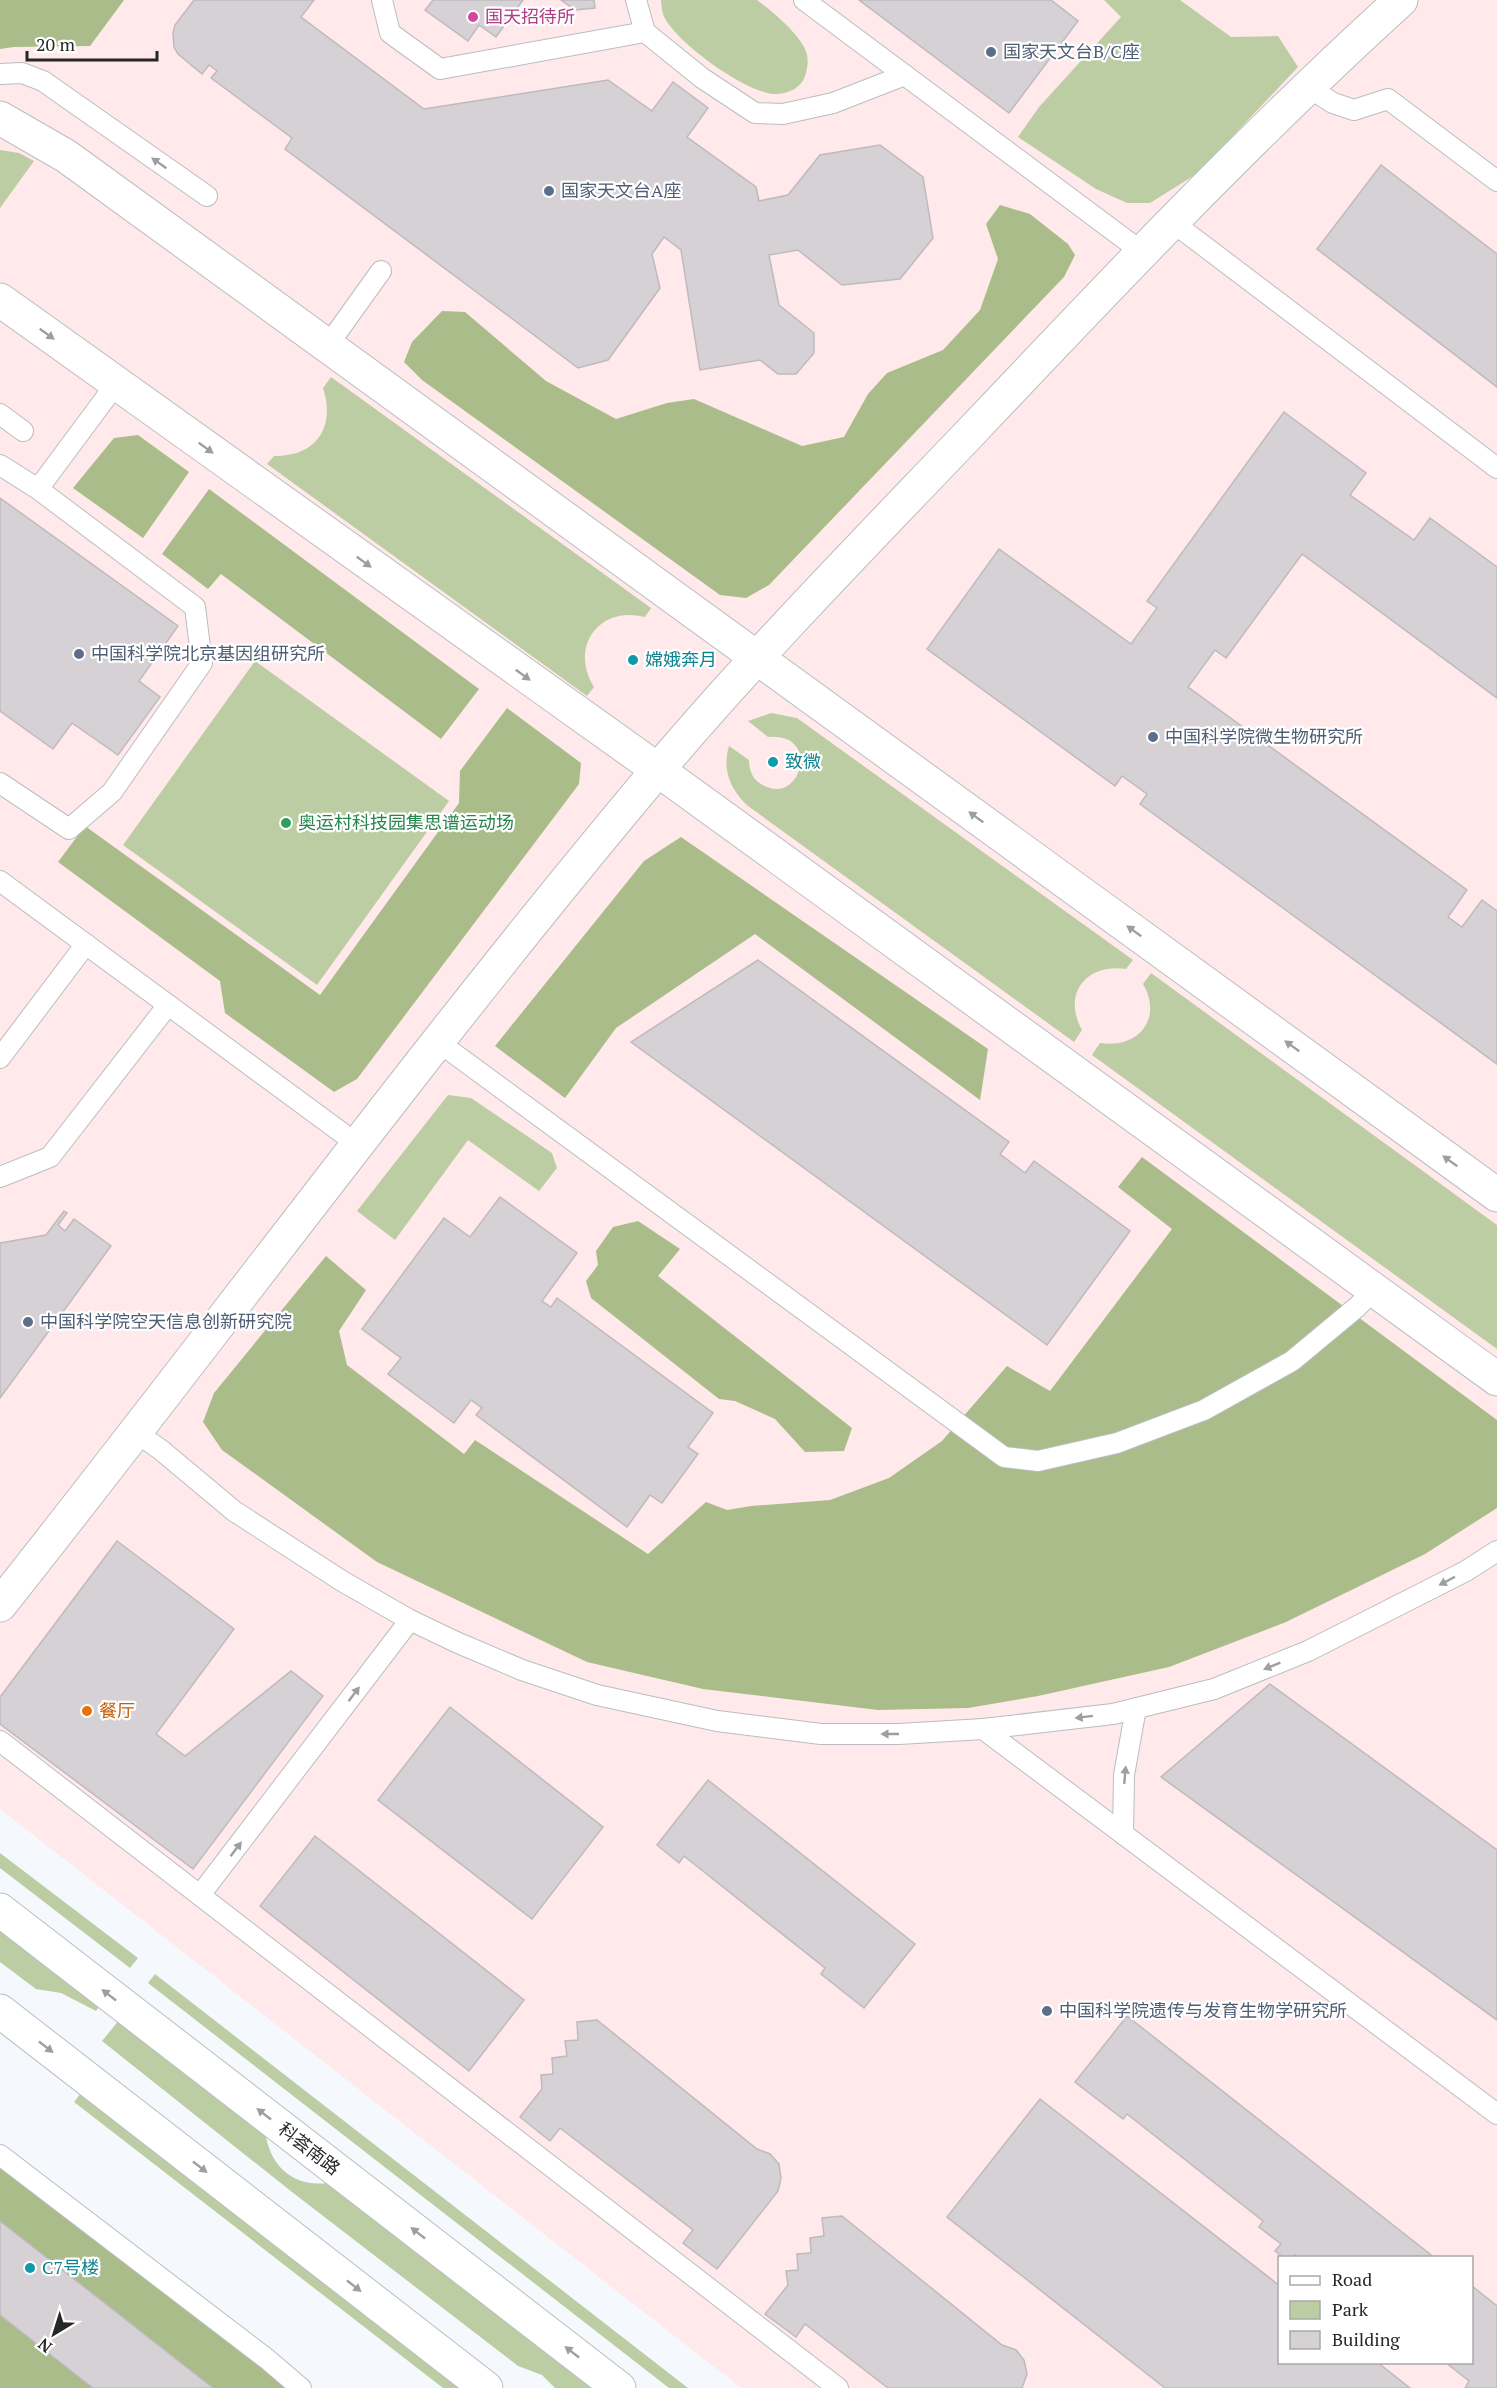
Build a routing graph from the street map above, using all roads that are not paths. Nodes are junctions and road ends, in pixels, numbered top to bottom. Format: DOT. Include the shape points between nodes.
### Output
graph roads {
  1 [pos="382,0"];
  2 [pos="636,0"];
  3 [pos="804,0"];
  4 [pos="1397,1"];
  5 [pos="645,32"];
  6 [pos="0,74"];
  7 [pos="905,75"];
  8 [pos="1308,87"];
  9 [pos="0,118"];
  10 [pos="1497,182"];
  11 [pos="207,196"];
  12 [pos="1171,221"];
  13 [pos="1142,252"];
  14 [pos="381,271"];
  15 [pos="0,300"];
  16 [pos="328,345"];
  17 [pos="116,384"];
  18 [pos="0,414"];
  19 [pos="23,431"];
  20 [pos="0,465"];
  21 [pos="1497,468"];
  22 [pos="38,489"];
  23 [pos="757,657"];
  24 [pos="658,770"];
  25 [pos="0,783"];
  26 [pos="0,881"];
  27 [pos="86,944"];
  28 [pos="168,1005"];
  29 [pos="437,1041"];
  30 [pos="0,1058"];
  31 [pos="357,1144"];
  32 [pos="0,1177"];
  33 [pos="1497,1195"];
  34 [pos="1374,1290"];
  35 [pos="1497,1379"];
  36 [pos="137,1433"];
  37 [pos="1497,1551"];
  38 [pos="0,1605"];
  39 [pos="410,1620"];
  40 [pos="1136,1708"];
  41 [pos="983,1729"];
  42 [pos="0,1741"];
  43 [pos="1123,1834"];
  44 [pos="200,1895"];
  45 [pos="0,1910"];
  46 [pos="3,2021"];
  47 [pos="1497,2114"];
  48 [pos="0,2155"];
  49 [pos="301,2388"];
  50 [pos="486,2388"];
  51 [pos="618,2388"];
  52 [pos="838,2388"];
  1 -- 5 [label="lane" via="390,33 440,69"];
  2 -- 5 [label="lane"];
  3 -- 7 [label="lane"];
  4 -- 8 [label="street"];
  5 -- 7 [label="lane" via="702,78 755,113 783,114 832,103"];
  11 -- 6 [label="lane, one-way" via="43,81 22,73"];
  7 -- 13 [label="lane"];
  8 -- 10 [label="lane" via="1354,111 1388,99"];
  8 -- 12 [label="street"];
  9 -- 16 [label="street" via="66,156"];
  12 -- 13 [label="street"];
  12 -- 21 [label="lane"];
  13 -- 23 [label="street"];
  14 -- 16 [label="lane"];
  15 -- 17 [label="street, one-way"];
  16 -- 23 [label="street"];
  17 -- 22 [label="lane"];
  17 -- 24 [label="street, one-way"];
  18 -- 19 [label="lane"];
  20 -- 22 [label="lane"];
  22 -- 25 [label="lane" via="195,607 202,663 112,792 69,829"];
  23 -- 24 [label="street"];
  33 -- 23 [label="street, one-way"];
  24 -- 29 [label="street"];
  24 -- 34 [label="street"];
  26 -- 27 [label="lane"];
  27 -- 28 [label="lane"];
  27 -- 30 [label="lane"];
  28 -- 31 [label="lane"];
  28 -- 32 [label="lane" via="50,1157"];
  29 -- 31 [label="street"];
  29 -- 34 [label="lane" via="1004,1457 1038,1461 1117,1443 1204,1410 1292,1361"];
  31 -- 36 [label="street"];
  34 -- 35 [label="street"];
  36 -- 38 [label="street"];
  36 -- 39 [label="lane" via="234,1511"];
  37 -- 40 [label="lane, one-way" via="1466,1571 1308,1651 1214,1689"];
  41 -- 39 [label="lane, one-way" via="821,1734 717,1721 597,1695 522,1670"];
  44 -- 39 [label="lane, one-way"];
  40 -- 41 [label="lane, one-way"];
  43 -- 40 [label="lane, one-way" via="1124,1776"];
  41 -- 43 [label="lane"];
  42 -- 44 [label="lane"];
  43 -- 47 [label="lane"];
  44 -- 52 [label="lane"];
  51 -- 45 [label="street, 科荟南路, one-way"];
  46 -- 50 [label="street, one-way"];
  48 -- 49 [label="lane"];
}
